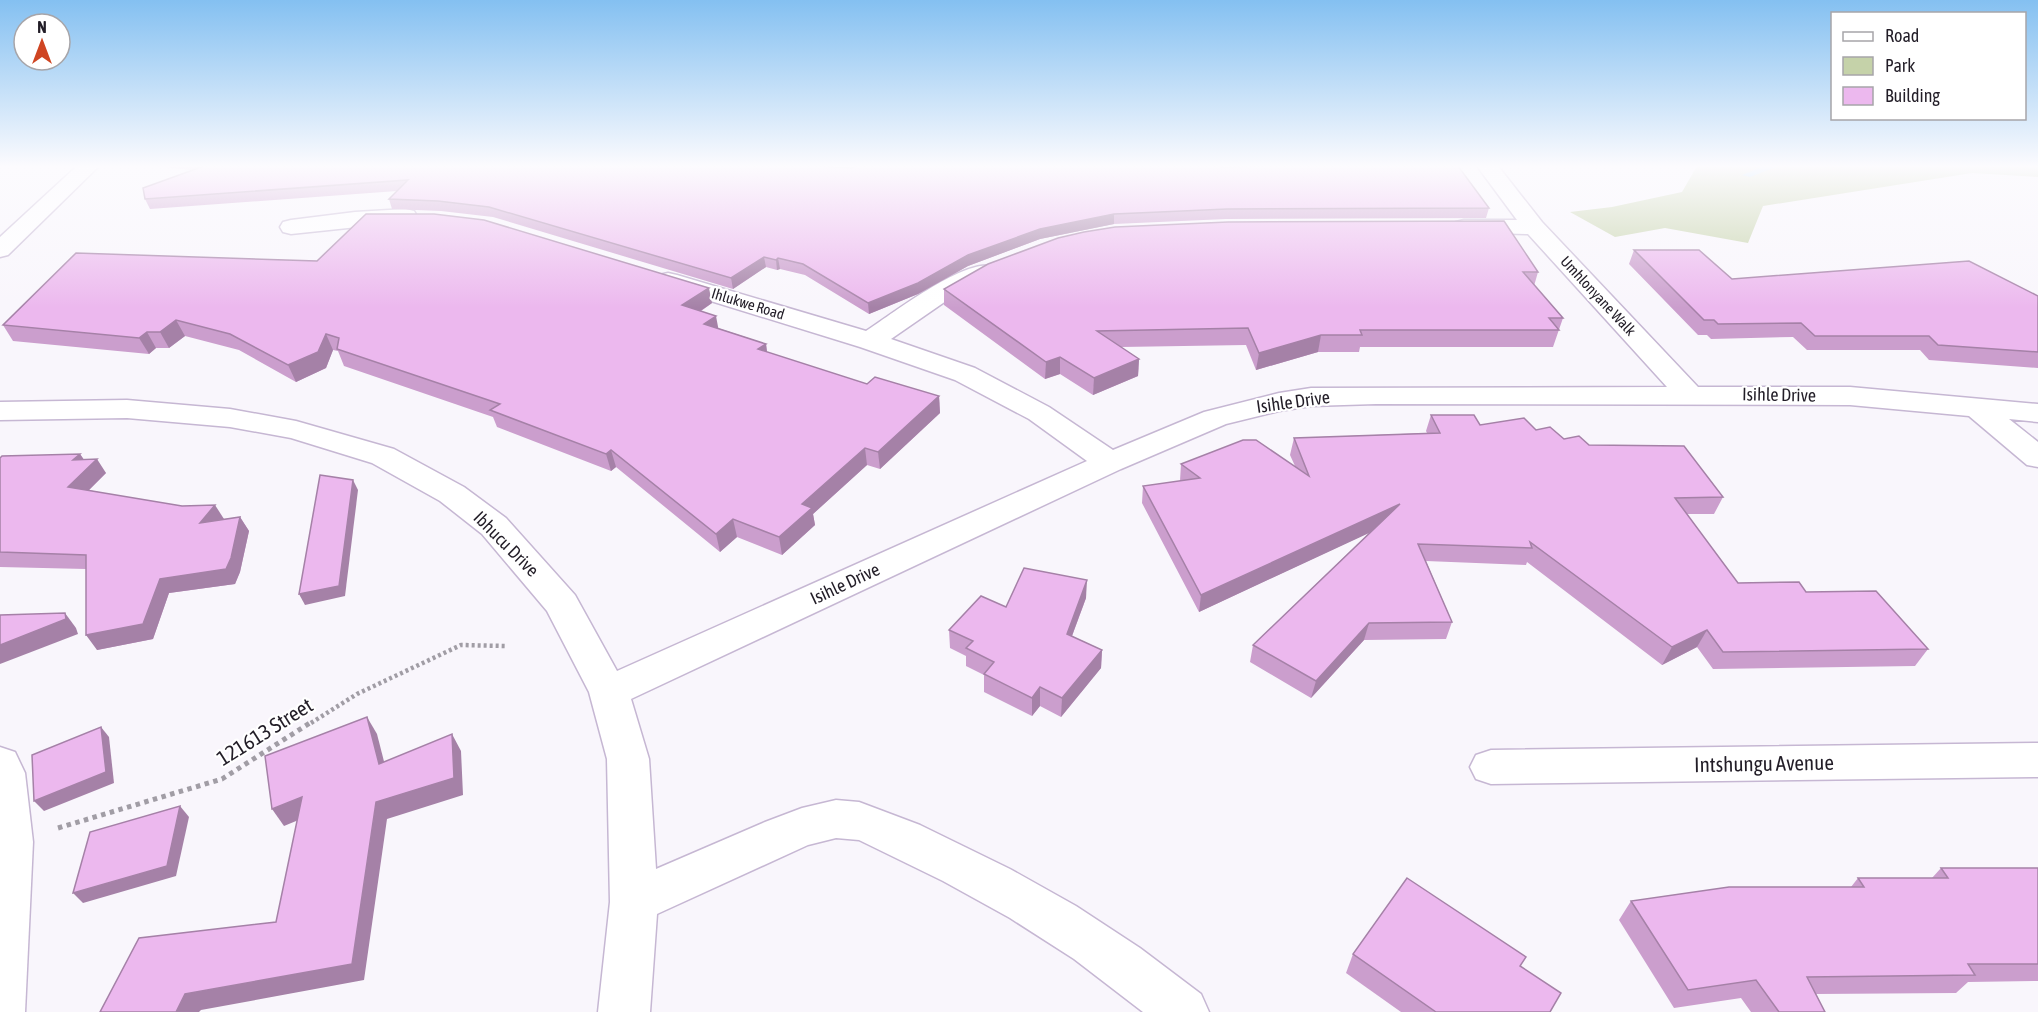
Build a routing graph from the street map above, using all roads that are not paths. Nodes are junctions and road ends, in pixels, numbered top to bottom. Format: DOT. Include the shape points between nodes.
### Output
graph roads {
  1 [pos="39,213"];
  2 [pos="1523,213"];
  3 [pos="429,217"];
  4 [pos="291,227"];
  5 [pos="1439,227"];
  6 [pos="1534,227"];
  7 [pos="0,250"];
  8 [pos="1000,264"];
  9 [pos="648,274"];
  10 [pos="870,341"];
  11 [pos="1690,395"];
  12 [pos="1975,406"];
  13 [pos="0,411"];
  14 [pos="2038,413"];
  15 [pos="2038,458"];
  16 [pos="1110,462"];
  17 [pos="609,692"];
  18 [pos="2038,760"];
  19 [pos="0,764"];
  20 [pos="1491,767"];
  21 [pos="634,902"];
  22 [pos="0,1009"];
  23 [pos="624,1012"];
  24 [pos="1183,1012"];
  1 -- 7 [label="street"];
  2 -- 6 [label="street, Umhlonyane Walk"];
  3 -- 4 [label="street" via="381,217"];
  5 -- 6 [label="street"];
  6 -- 11 [label="street, Umhlonyane Walk"];
  8 -- 10 [label="street" via="950,287"];
  9 -- 10 [label="street, Ihlukwe Road"];
  10 -- 16 [label="street, Ihlukwe Road" via="965,374 1039,413"];
  11 -- 12 [label="street, Isihle Drive" via="1850,396"];
  11 -- 16 [label="street, Isihle Drive" via="1311,398 1215,418"];
  12 -- 14 [label="street, Isihle Drive"];
  12 -- 15 [label="street"];
  13 -- 17 [label="street, Ibhucu Drive" via="127,409 230,418 296,430 382,456 452,494 494,526 562,603"];
  16 -- 17 [label="street, Isihle Drive"];
  17 -- 21 [label="street, Ibhucu Drive" via="628,759"];
  18 -- 20 [label="street, Intshungu Avenue"];
  19 -- 22 [label="street" via="10,842"];
  21 -- 23 [label="street, Ibhucu Drive"];
  21 -- 24 [label="street" via="794,829 838,819 856,820 887,830 997,885 1079,933"];
}
